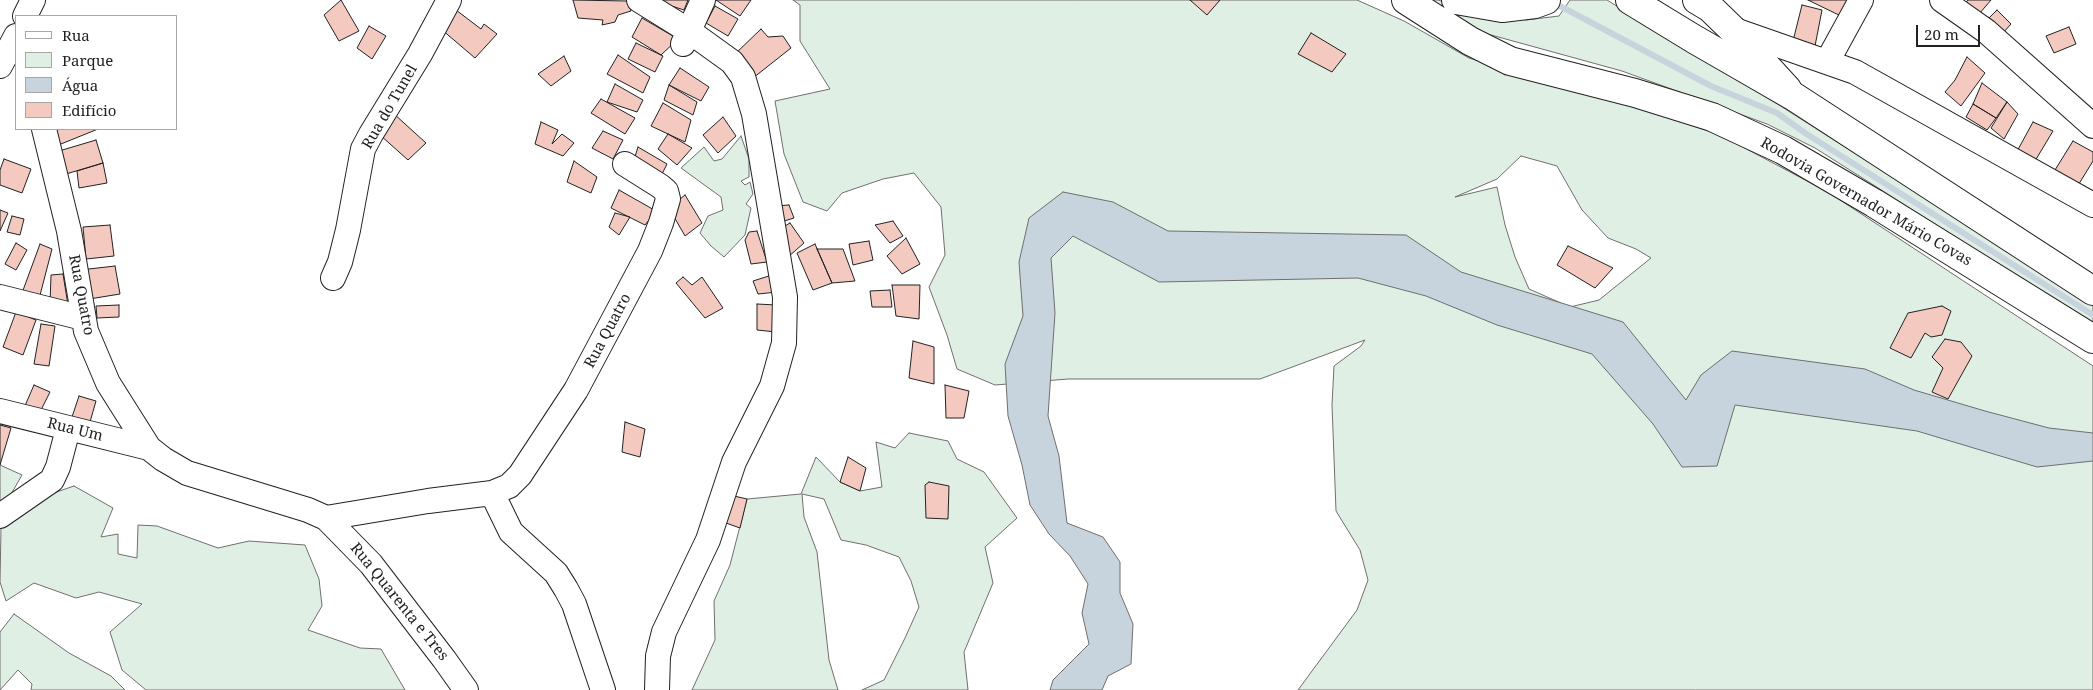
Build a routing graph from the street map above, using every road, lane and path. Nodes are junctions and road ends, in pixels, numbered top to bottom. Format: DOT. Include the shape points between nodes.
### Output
graph roads {
  1 [pos="33,0"];
  2 [pos="449,0"];
  3 [pos="639,0"];
  4 [pos="703,0"];
  5 [pos="1406,0"];
  6 [pos="1456,0"];
  7 [pos="1546,0"];
  8 [pos="1630,0"];
  9 [pos="1861,0"];
  10 [pos="1942,0"];
  11 [pos="1704,1"];
  12 [pos="26,15"];
  13 [pos="1732,29"];
  14 [pos="686,38"];
  15 [pos="15,42"];
  16 [pos="1827,62"];
  17 [pos="0,66"];
  18 [pos="1793,96"];
  19 [pos="2093,126"];
  20 [pos="44,130"];
  21 [pos="625,164"];
  22 [pos="2093,205"];
  23 [pos="333,278"];
  24 [pos="2093,291"];
  25 [pos="0,297"];
  26 [pos="83,318"];
  27 [pos="2093,339"];
  28 [pos="0,411"];
  29 [pos="68,429"];
  30 [pos="149,448"];
  31 [pos="492,493"];
  32 [pos="0,516"];
  33 [pos="326,518"];
  34 [pos="466,690"];
  35 [pos="603,690"];
  36 [pos="657,690"];
  1 -- 12 [label="street"];
  2 -- 23 [label="street, Rua do Tunel" via="363,149 348,230"];
  3 -- 14 [label="street"];
  4 -- 14 [label="street"];
  5 -- 27 [label="main road, Rodovia Governador Mário Covas" via="1470,41 1510,61 1635,93 1712,117 1784,150"];
  6 -- 7 [label="main road" via="1502,8"];
  8 -- 18 [label="main road"];
  9 -- 16 [label="street"];
  10 -- 19 [label="street" via="2000,43"];
  11 -- 13 [label="main road"];
  13 -- 16 [label="street"];
  13 -- 18 [label="main road"];
  14 -- 36 [label="street" via="732,62 746,86 754,114 785,297 784,343 772,386 734,462 708,540 664,632 658,656"];
  15 -- 17 [label="street"];
  16 -- 22 [label="street" via="1855,72"];
  18 -- 24 [label="main road"];
  20 -- 26 [label="street, Rua Quatro" via="69,231"];
  21 -- 31 [label="street, Rua Quatro" via="666,191 668,199 650,251 576,390 520,474 509,486"];
  25 -- 26 [label="street"];
  26 -- 30 [label="street, Rua Quatro" via="108,384"];
  28 -- 29 [label="street, Rua Um"];
  29 -- 30 [label="street, Rua Um"];
  29 -- 32 [label="street" via="52,480"];
  30 -- 33 [label="street" via="187,473"];
  31 -- 33 [label="street, Rua Quatro"];
  31 -- 35 [label="street" via="511,532 556,573 566,589"];
  33 -- 34 [label="street, Rua Quarenta e Tres" via="371,564"];
}
